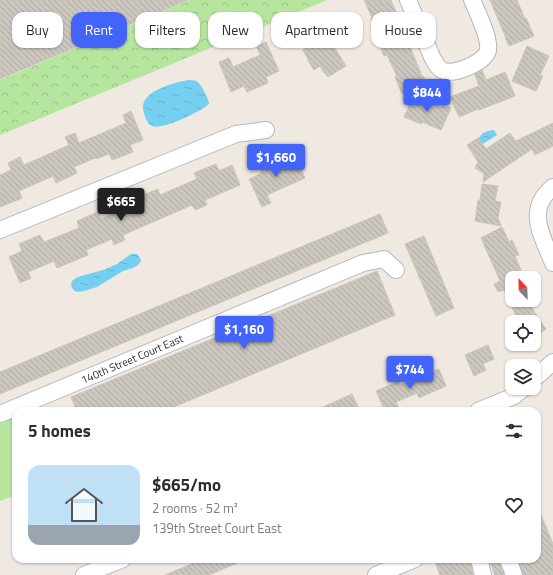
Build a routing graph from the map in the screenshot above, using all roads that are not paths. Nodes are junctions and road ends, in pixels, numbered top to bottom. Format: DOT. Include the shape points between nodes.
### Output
graph roads {
  1 [pos="408,0"];
  2 [pos="472,0"];
  3 [pos="266,130"];
  4 [pos="553,187"];
  5 [pos="0,230"];
  6 [pos="553,263"];
  7 [pos="396,270"];
  8 [pos="553,362"];
  9 [pos="541,373"];
  10 [pos="515,395"];
  11 [pos="17,407"];
  12 [pos="488,407"];
  13 [pos="12,409"];
  14 [pos="0,414"];
  15 [pos="113,563"];
  16 [pos="404,563"];
  17 [pos="479,563"];
  18 [pos="510,563"];
  19 [pos="84,575"];
  20 [pos="376,575"];
  21 [pos="483,575"];
  22 [pos="514,575"];
  1 -- 2 [label="street" via="437,66 444,71 453,72 468,68 488,52 488,43"];
  3 -- 5 [label="street" via="236,134"];
  4 -- 6 [label="street" via="543,197 537,214 538,226"];
  7 -- 11 [label="street, 140th Street Court East" via="384,260 363,263"];
  8 -- 9 [label="street"];
  10 -- 12 [label="street"];
  13 -- 14 [label="street, 140th Street Court East"];
  15 -- 19 [label="street"];
  16 -- 20 [label="street"];
  17 -- 21 [label="street"];
  18 -- 22 [label="street"];
}
